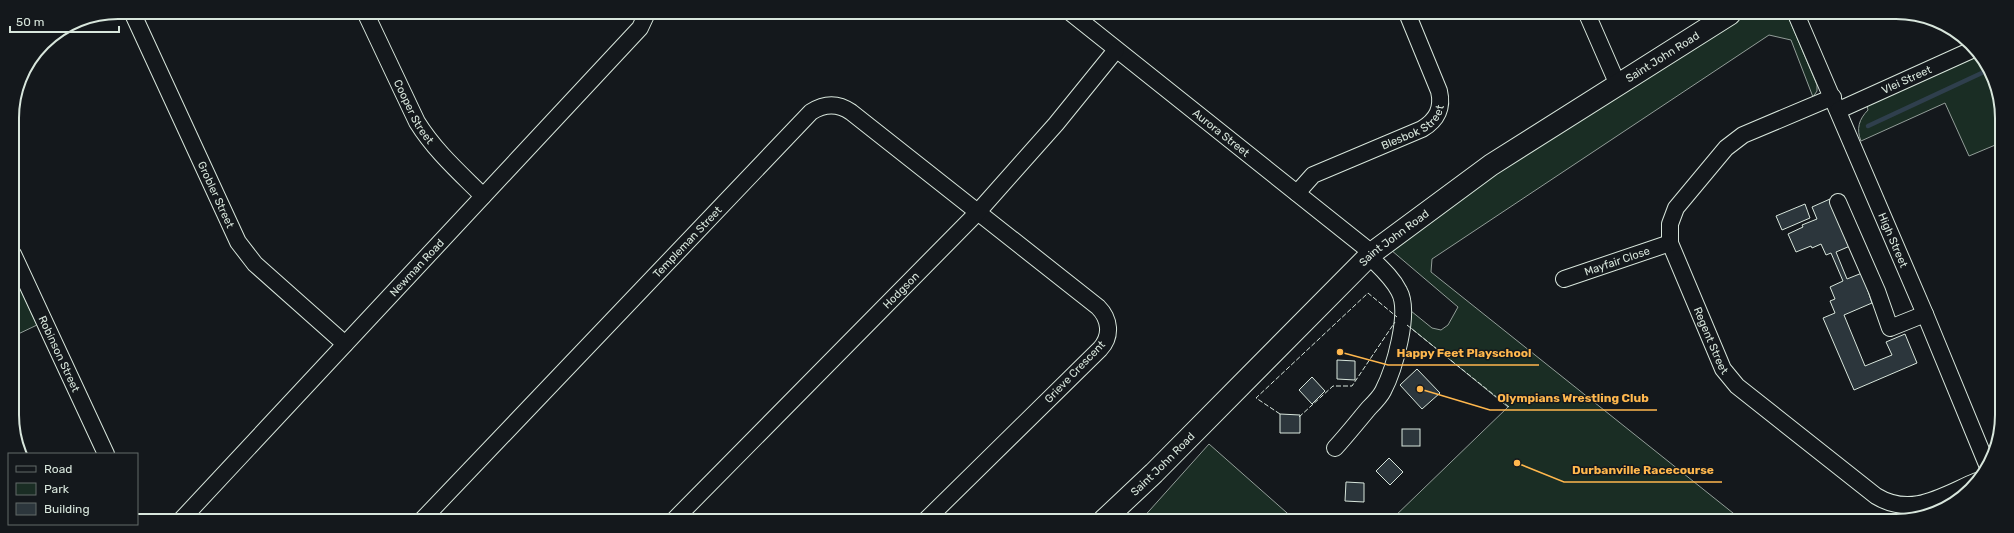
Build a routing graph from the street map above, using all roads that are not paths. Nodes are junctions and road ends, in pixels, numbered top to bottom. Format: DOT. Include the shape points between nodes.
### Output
graph roads {
  1 [pos="135,19"];
  2 [pos="368,19"];
  3 [pos="644,19"];
  4 [pos="1078,19"];
  5 [pos="1408,19"];
  6 [pos="1589,19"];
  7 [pos="1722,19"];
  8 [pos="1798,19"];
  9 [pos="1116,50"];
  10 [pos="1969,51"];
  11 [pos="1618,85"];
  12 [pos="1836,104"];
  13 [pos="1297,193"];
  14 [pos="484,196"];
  15 [pos="1838,202"];
  16 [pos="977,213"];
  17 [pos="1670,243"];
  18 [pos="1370,254"];
  19 [pos="19,267"];
  20 [pos="1564,279"];
  21 [pos="1925,314"];
  22 [pos="345,344"];
  23 [pos="1335,448"];
  24 [pos="106,453"];
  25 [pos="1985,459"];
  26 [pos="1964,487"];
  27 [pos="1910,513"];
  28 [pos="187,514"];
  29 [pos="428,514"];
  30 [pos="680,514"];
  31 [pos="932,514"];
  32 [pos="1110,514"];
  1 -- 22 [label="street, Grobler Street" via="238,242 255,264"];
  2 -- 14 [label="street, Cooper Street" via="425,135 448,162"];
  3 -- 14 [label="street, Newman Road" via="640,28"];
  4 -- 9 [label="street, Aurora Street"];
  5 -- 13 [label="street, Blesbok Street" via="1439,91 1441,104 1437,116 1422,129 1313,175"];
  6 -- 11 [label="street"];
  7 -- 11 [label="main road, Saint John Road"];
  8 -- 12 [label="street, High Street"];
  9 -- 13 [label="street, Aurora Street"];
  9 -- 16 [label="street, Hodgson" via="1056,124"];
  10 -- 12 [label="street, Vlei Street"];
  11 -- 18 [label="main road, Saint John Road" via="1491,165"];
  12 -- 17 [label="street, Regent Street" via="1743,135 1726,148 1676,208 1670,224"];
  12 -- 21 [label="street, High Street"];
  13 -- 18 [label="street, Aurora Street"];
  14 -- 22 [label="street, Newman Road"];
  15 -- 21 [label="street" via="1877,291 1890,328"];
  16 -- 29 [label="street, Templeman Street" via="846,109 834,105 816,109"];
  16 -- 30 [label="street, Hodgson"];
  16 -- 31 [label="street, Grieve Crescent" via="1098,307 1107,319 1108,333 1100,349"];
  17 -- 20 [label="street, Mayfair Close"];
  17 -- 27 [label="street, Regent Street" via="1712,346 1723,369 1737,386 1876,496"];
  18 -- 23 [label="street, Aurora Street" via="1400,291 1403,318 1399,342 1382,393"];
  18 -- 32 [label="main road, Saint John Road"];
  19 -- 24 [label="street, Robinson Street"];
  21 -- 25 [label="street, High Street"];
  22 -- 28 [label="street, Newman Road"];
  26 -- 27 [label="street, Regent Street"];
}
